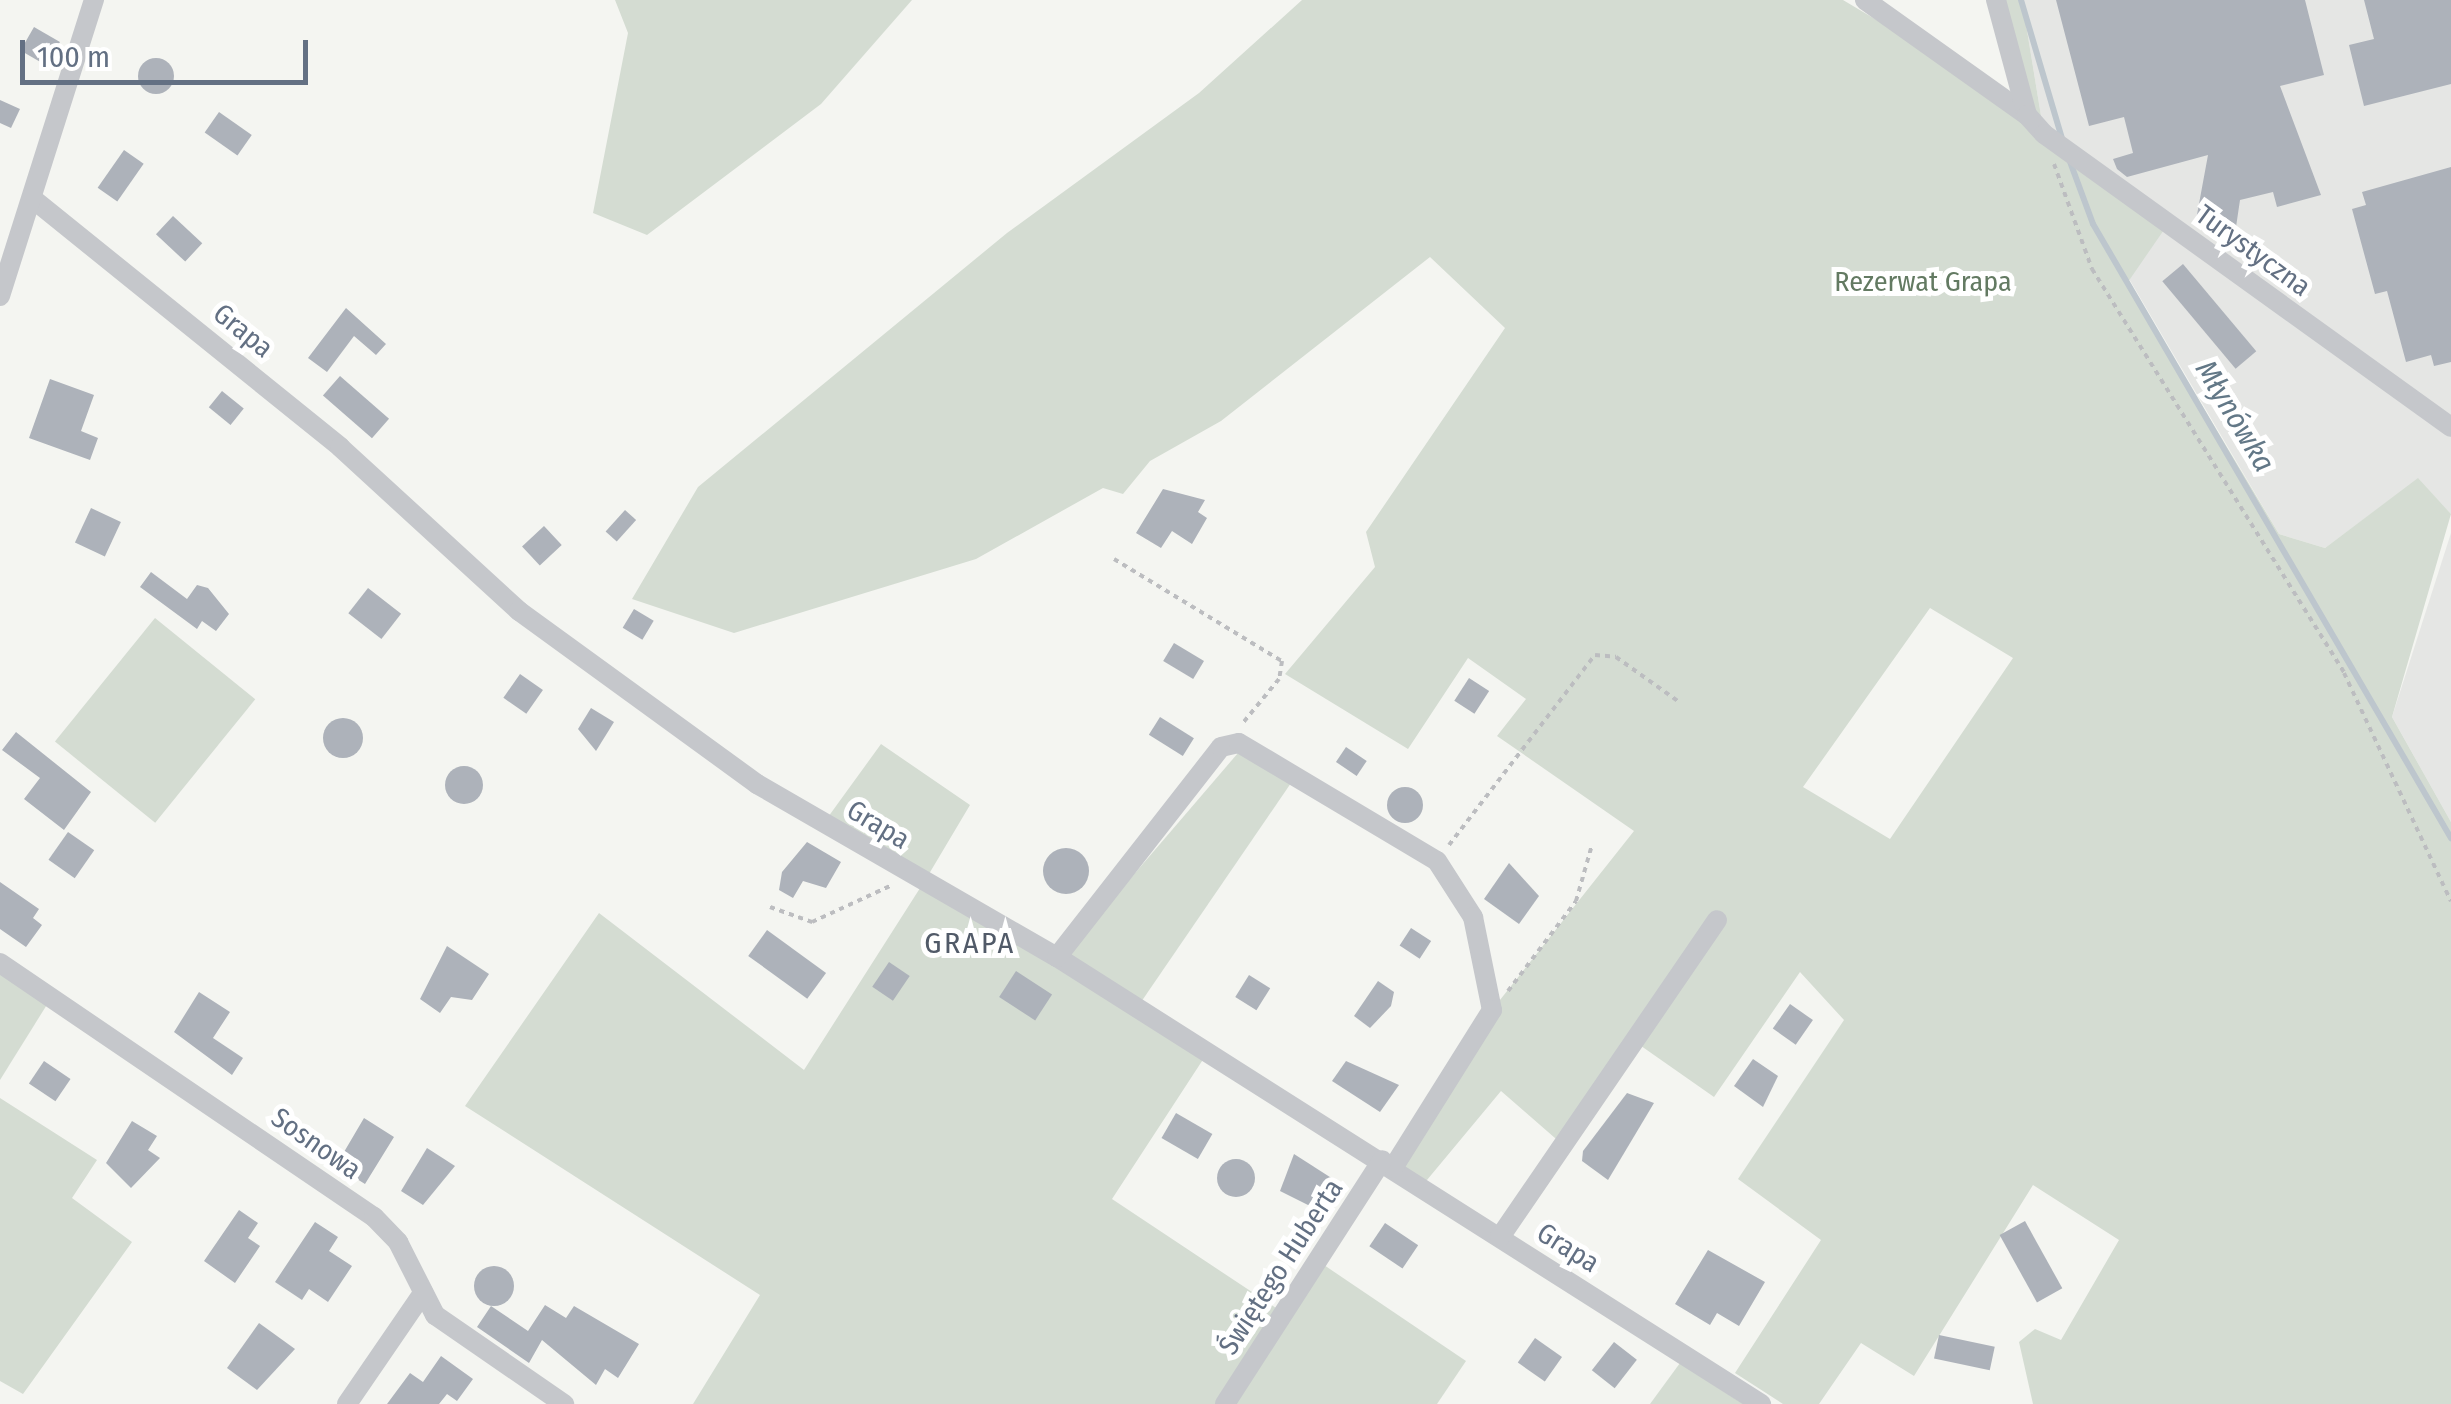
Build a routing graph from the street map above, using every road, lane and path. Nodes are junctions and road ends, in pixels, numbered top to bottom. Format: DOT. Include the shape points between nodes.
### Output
graph roads {
  1 [pos="94,0"];
  2 [pos="1865,0"];
  3 [pos="1996,0"];
  4 [pos="2026,115"];
  5 [pos="2044,134"];
  6 [pos="33,199"];
  7 [pos="0,296"];
  8 [pos="2451,427"];
  9 [pos="1114,559"];
  10 [pos="1678,701"];
  11 [pos="1231,745"];
  12 [pos="1592,844"];
  13 [pos="1437,860"];
  14 [pos="910,876"];
  15 [pos="2451,901"];
  16 [pos="770,908"];
  17 [pos="1717,920"];
  18 [pos="1057,956"];
  19 [pos="0,963"];
  20 [pos="1492,1010"];
  21 [pos="1388,1164"];
  22 [pos="1500,1237"];
  23 [pos="424,1292"];
  24 [pos="1756,1403"];
  25 [pos="347,1404"];
  26 [pos="564,1404"];
  27 [pos="1225,1404"];
  1 -- 6 [label="street"];
  2 -- 4 [label="street, Turystyczna"];
  3 -- 4 [label="street, Turystyczna"];
  4 -- 5 [label="street, Turystyczna"];
  5 -- 8 [label="street, Turystyczna"];
  5 -- 15 [label="path" via="2092,269 2344,673"];
  6 -- 7 [label="street"];
  6 -- 14 [label="street, Grapa" via="340,447 519,611 758,784"];
  9 -- 11 [label="path" via="1282,661"];
  10 -- 13 [label="path" via="1616,657 1595,655"];
  11 -- 13 [label="street"];
  11 -- 18 [label="street"];
  12 -- 20 [label="path" via="1576,901"];
  13 -- 20 [label="street" via="1474,918"];
  14 -- 16 [label="path" via="812,922"];
  14 -- 18 [label="street, Grapa"];
  17 -- 22 [label="street"];
  18 -- 21 [label="street, Grapa"];
  19 -- 23 [label="street, Sosnowa" via="374,1216"];
  20 -- 21 [label="street, Świętego Huberta"];
  21 -- 22 [label="street, Grapa"];
  21 -- 27 [label="street, Świętego Huberta"];
  22 -- 24 [label="street, Grapa"];
  23 -- 25 [label="street"];
  23 -- 26 [label="street, Sosnowa" via="467,1344"];
}
